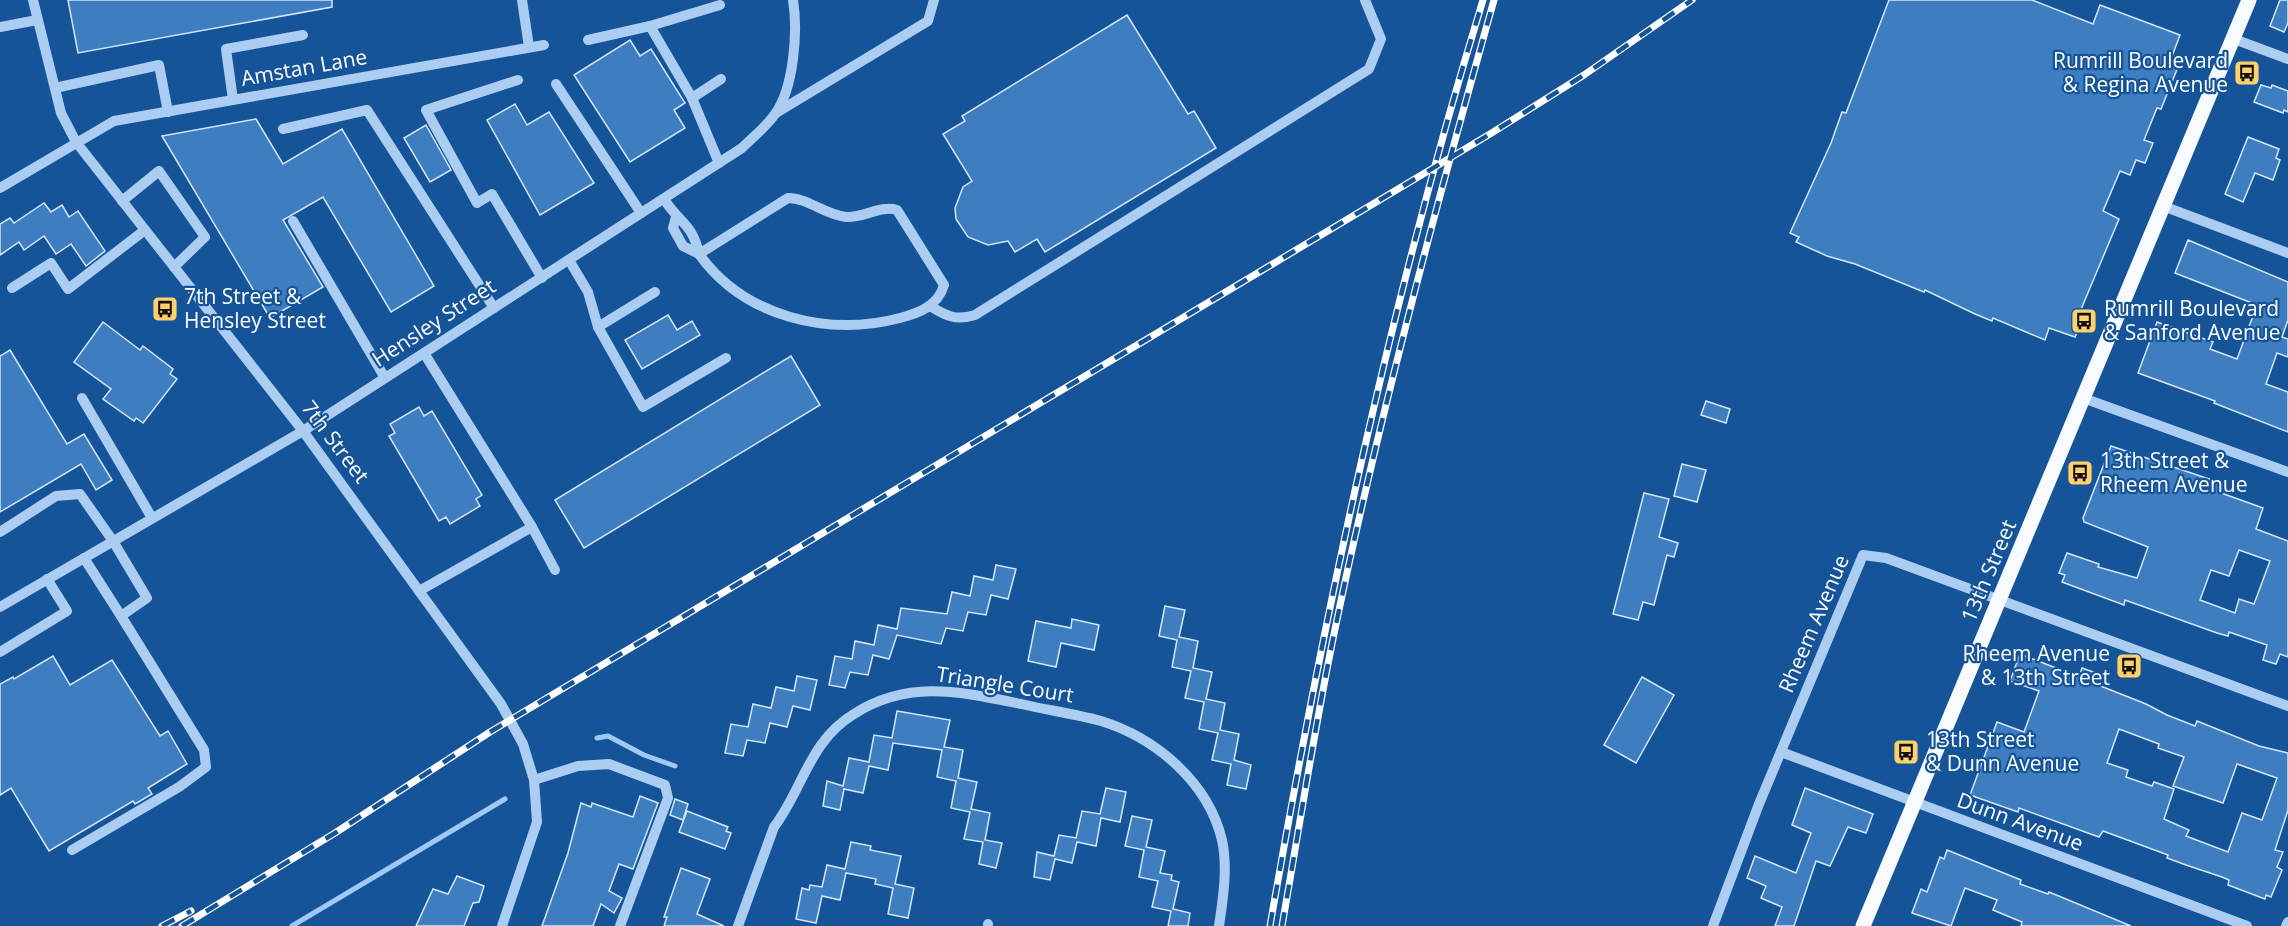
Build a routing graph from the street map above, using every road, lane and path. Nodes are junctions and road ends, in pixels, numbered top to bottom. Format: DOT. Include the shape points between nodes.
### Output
graph roads {
  1 [pos="33,0"];
  2 [pos="522,0"];
  3 [pos="793,0"];
  4 [pos="934,0"];
  5 [pos="1365,0"];
  6 [pos="2250,0"];
  7 [pos="720,5"];
  8 [pos="37,20"];
  9 [pos="650,26"];
  10 [pos="0,27"];
  11 [pos="303,35"];
  12 [pos="2234,39"];
  13 [pos="588,40"];
  14 [pos="544,45"];
  15 [pos="529,47"];
  16 [pos="2288,59"];
  17 [pos="721,79"];
  18 [pos="518,80"];
  19 [pos="556,84"];
  20 [pos="55,88"];
  21 [pos="692,98"];
  22 [pos="233,100"];
  23 [pos="168,112"];
  24 [pos="776,113"];
  25 [pos="283,129"];
  26 [pos="76,142"];
  27 [pos="719,163"];
  28 [pos="0,188"];
  29 [pos="664,199"];
  30 [pos="122,201"];
  31 [pos="2163,206"];
  32 [pos="641,213"];
  33 [pos="293,220"];
  34 [pos="146,230"];
  35 [pos="2287,249"];
  36 [pos="699,254"];
  37 [pos="569,260"];
  38 [pos="174,267"];
  39 [pos="542,278"];
  40 [pos="12,288"];
  41 [pos="655,292"];
  42 [pos="930,306"];
  43 [pos="494,308"];
  44 [pos="598,327"];
  45 [pos="424,353"];
  46 [pos="726,358"];
  47 [pos="385,378"];
  48 [pos="82,398"];
  49 [pos="2083,398"];
  50 [pos="303,431"];
  51 [pos="2288,472"];
  52 [pos="152,518"];
  53 [pos="532,527"];
  54 [pos="0,532"];
  55 [pos="113,541"];
  56 [pos="84,558"];
  57 [pos="555,570"];
  58 [pos="47,579"];
  59 [pos="420,591"];
  60 [pos="1999,600"];
  61 [pos="0,607"];
  62 [pos="121,616"];
  63 [pos="0,652"];
  64 [pos="2288,706"];
  65 [pos="1781,752"];
  66 [pos="534,780"];
  67 [pos="1914,803"];
  68 [pos="72,850"];
  69 [pos="502,926"];
  70 [pos="620,926"];
  71 [pos="738,926"];
  72 [pos="1219,926"];
  73 [pos="1713,926"];
  74 [pos="1863,926"];
  75 [pos="2247,926"];
  1 -- 8 [label="street, 7th Street"];
  2 -- 15 [label="street"];
  3 -- 24 [label="street, Hensley Street" via="793,66"];
  4 -- 24 [label="street" via="928,21"];
  5 -- 42 [label="street" via="1381,39 1370,69 975,315 960,320"];
  6 -- 12 [label="main road, 13th Street"];
  7 -- 9 [label="street"];
  8 -- 10 [label="street"];
  8 -- 20 [label="street, 7th Street"];
  9 -- 13 [label="street"];
  9 -- 21 [label="street"];
  11 -- 22 [label="street" via="226,49"];
  12 -- 16 [label="street"];
  12 -- 31 [label="main road, 13th Street"];
  14 -- 15 [label="street, Amstan Lane"];
  15 -- 22 [label="street, Amstan Lane"];
  17 -- 21 [label="street"];
  18 -- 39 [label="street" via="426,110 477,203 492,194"];
  19 -- 32 [label="street"];
  20 -- 23 [label="street" via="159,65"];
  20 -- 26 [label="street, 7th Street" via="61,113"];
  21 -- 27 [label="street"];
  22 -- 23 [label="street, Amstan Lane"];
  23 -- 26 [label="street, Amstan Lane" via="114,121"];
  24 -- 27 [label="street, Hensley Street" via="742,148"];
  25 -- 43 [label="street" via="367,110"];
  26 -- 28 [label="street, Amstan Lane"];
  26 -- 30 [label="street, 7th Street"];
  27 -- 29 [label="street, Hensley Street"];
  29 -- 32 [label="street, Hensley Street"];
  29 -- 36 [label="street" via="675,217 673,228 684,246"];
  30 -- 34 [label="street, 7th Street"];
  30 -- 38 [label="street" via="159,171 205,237"];
  31 -- 35 [label="street"];
  31 -- 49 [label="main road, 13th Street"];
  32 -- 37 [label="street, Hensley Street"];
  33 -- 47 [label="street"];
  34 -- 38 [label="street, 7th Street"];
  34 -- 40 [label="street" via="68,289 51,263"];
  36 -- 42 [label="street" via="720,279 739,292 772,311 815,324 878,324"];
  36 -- 42 [label="street" via="788,198 847,217 887,207 897,210 944,285 941,296"];
  37 -- 39 [label="street, Hensley Street"];
  37 -- 44 [label="street" via="588,292"];
  38 -- 50 [label="street, 7th Street"];
  39 -- 43 [label="street, Hensley Street"];
  41 -- 44 [label="street"];
  43 -- 45 [label="street, Hensley Street"];
  44 -- 46 [label="street" via="643,407"];
  45 -- 47 [label="street, Hensley Street"];
  45 -- 53 [label="street"];
  47 -- 50 [label="street, Hensley Street"];
  48 -- 52 [label="street"];
  49 -- 51 [label="street"];
  49 -- 60 [label="main road, 13th Street"];
  50 -- 52 [label="street, Hensley Street"];
  50 -- 59 [label="street, 7th Street"];
  52 -- 55 [label="street, Hensley Street"];
  53 -- 57 [label="street"];
  53 -- 59 [label="street"];
  54 -- 55 [label="street" via="56,496 80,494"];
  55 -- 56 [label="street, Hensley Street"];
  55 -- 62 [label="street" via="147,598"];
  56 -- 58 [label="street, Hensley Street"];
  56 -- 62 [label="street"];
  58 -- 61 [label="street, Hensley Street"];
  58 -- 63 [label="street" via="67,611"];
  59 -- 66 [label="street, 7th Street" via="501,704 523,744"];
  60 -- 64 [label="street, Rheem Avenue"];
  60 -- 65 [label="street, Rheem Avenue" via="1886,558 1863,555"];
  60 -- 67 [label="main road, 13th Street"];
  62 -- 68 [label="street" via="204,750 206,767"];
  65 -- 67 [label="street, Dunn Avenue"];
  65 -- 73 [label="street, Rheem Avenue"];
  66 -- 69 [label="street, 7th Street" via="537,822"];
  66 -- 70 [label="street" via="578,766 609,764 665,784 668,798"];
  67 -- 74 [label="main road, 13th Street"];
  67 -- 75 [label="street, Dunn Avenue"];
  71 -- 72 [label="street, Triangle Court" via="774,827 816,748 852,715 876,702 903,692 939,691 1100,721 1130,732 1179,766 1206,801 1222,841 1225,890"];
}
